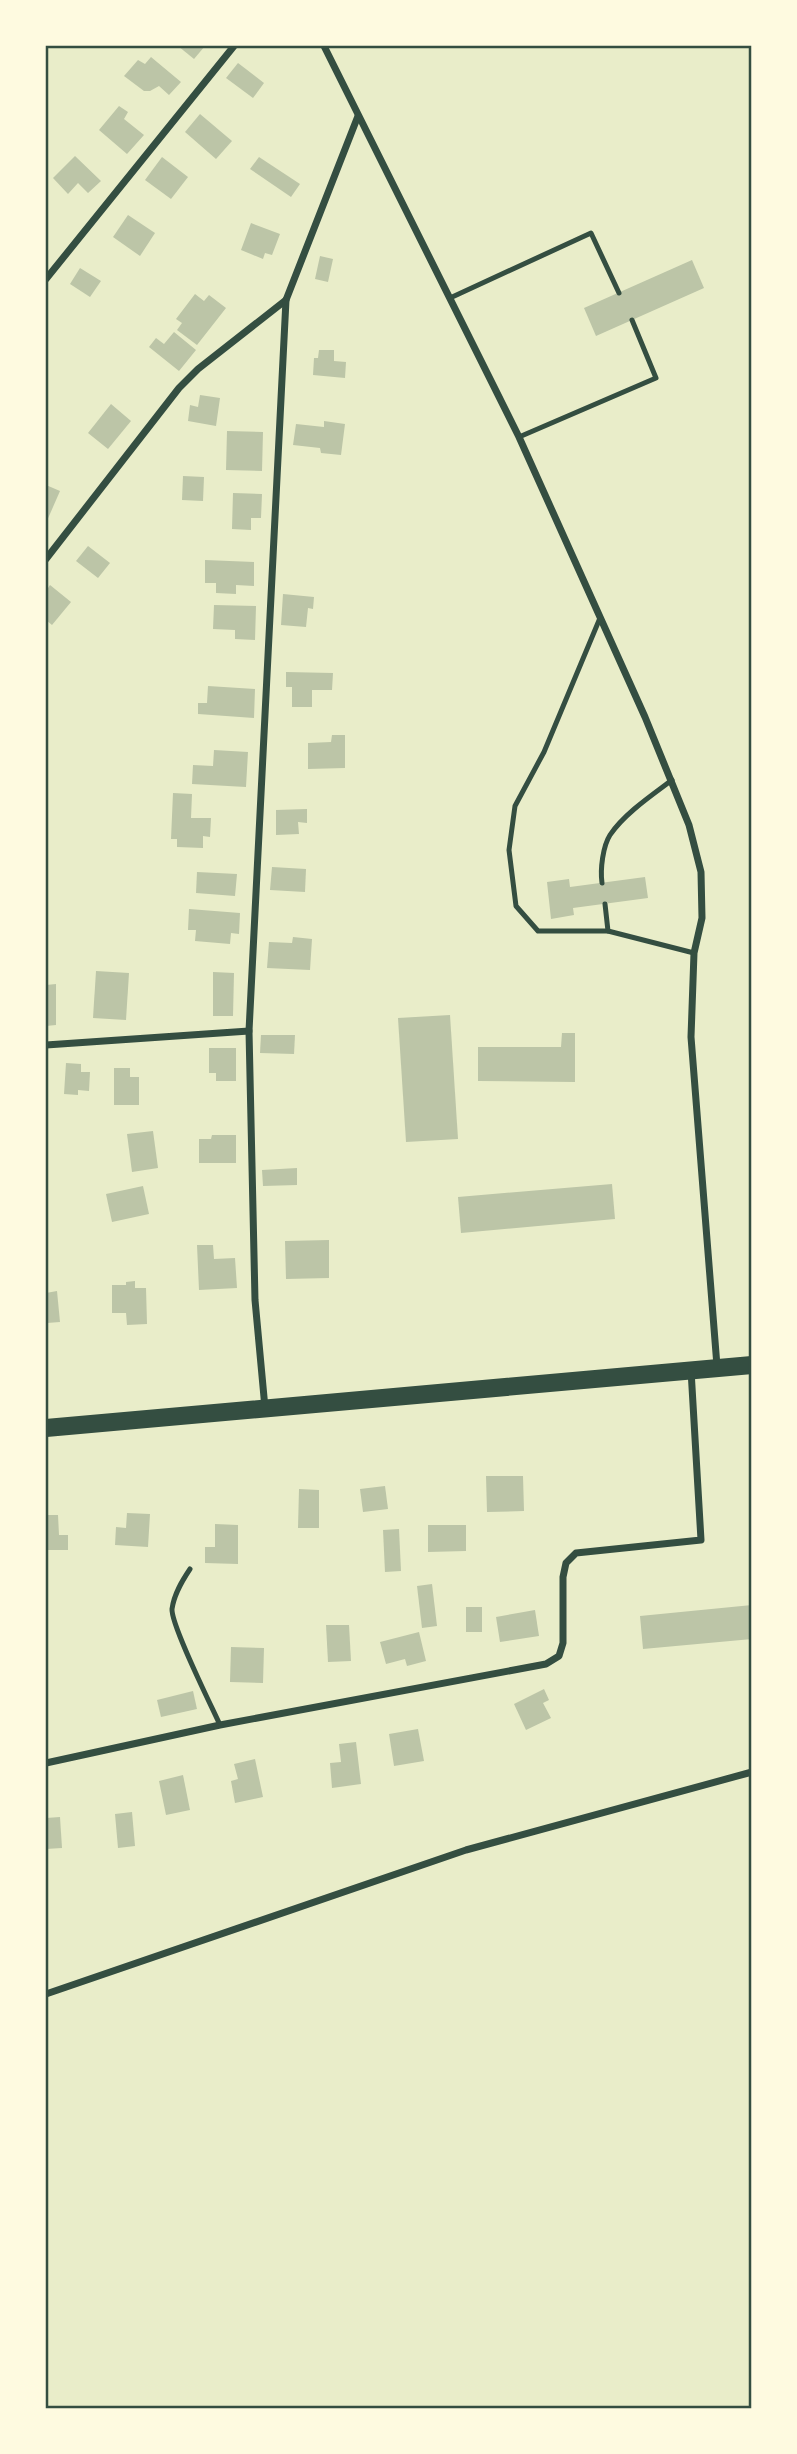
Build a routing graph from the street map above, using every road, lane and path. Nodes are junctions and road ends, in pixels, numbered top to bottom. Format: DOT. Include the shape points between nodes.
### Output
graph roads {
  1 [pos="234,46"];
  2 [pos="324,46"];
  3 [pos="358,116"];
  4 [pos="46,279"];
  5 [pos="619,293"];
  6 [pos="450,298"];
  7 [pos="286,300"];
  8 [pos="632,320"];
  9 [pos="519,438"];
  10 [pos="46,559"];
  11 [pos="600,618"];
  12 [pos="672,780"];
  13 [pos="602,883"];
  14 [pos="605,904"];
  15 [pos="608,931"];
  16 [pos="694,953"];
  17 [pos="249,1031"];
  18 [pos="46,1045"];
  19 [pos="751,1365"];
  20 [pos="717,1368"];
  21 [pos="691,1369"];
  22 [pos="265,1409"];
  23 [pos="46,1428"];
  24 [pos="190,1569"];
  25 [pos="220,1725"];
  26 [pos="46,1763"];
  27 [pos="751,1772"];
  28 [pos="46,1994"];
  1 -- 4 [label="street"];
  2 -- 3 [label="street"];
  3 -- 6 [label="street"];
  3 -- 7 [label="street"];
  5 -- 6 [label="lane" via="591,233"];
  6 -- 9 [label="street"];
  7 -- 10 [label="street" via="179,388"];
  7 -- 17 [label="street"];
  8 -- 9 [label="lane" via="656,378"];
  9 -- 11 [label="street"];
  11 -- 12 [label="street"];
  11 -- 15 [label="lane" via="544,752 515,806 509,850 516,906 538,931"];
  12 -- 13 [label="lane" via="640,804 610,836"];
  12 -- 16 [label="street" via="701,872 702,918"];
  14 -- 15 [label="lane"];
  15 -- 16 [label="lane"];
  16 -- 20 [label="street" via="691,1037"];
  17 -- 18 [label="street"];
  17 -- 22 [label="street" via="255,1300"];
  19 -- 20 [label="main road"];
  20 -- 21 [label="main road"];
  21 -- 22 [label="main road"];
  21 -- 25 [label="street" via="701,1540 576,1553 566,1563 563,1577 559,1656 546,1664"];
  22 -- 23 [label="main road"];
  24 -- 25 [label="lane" via="178,1587 172,1612"];
  25 -- 26 [label="street"];
  27 -- 28 [label="street" via="466,1850"];
}
